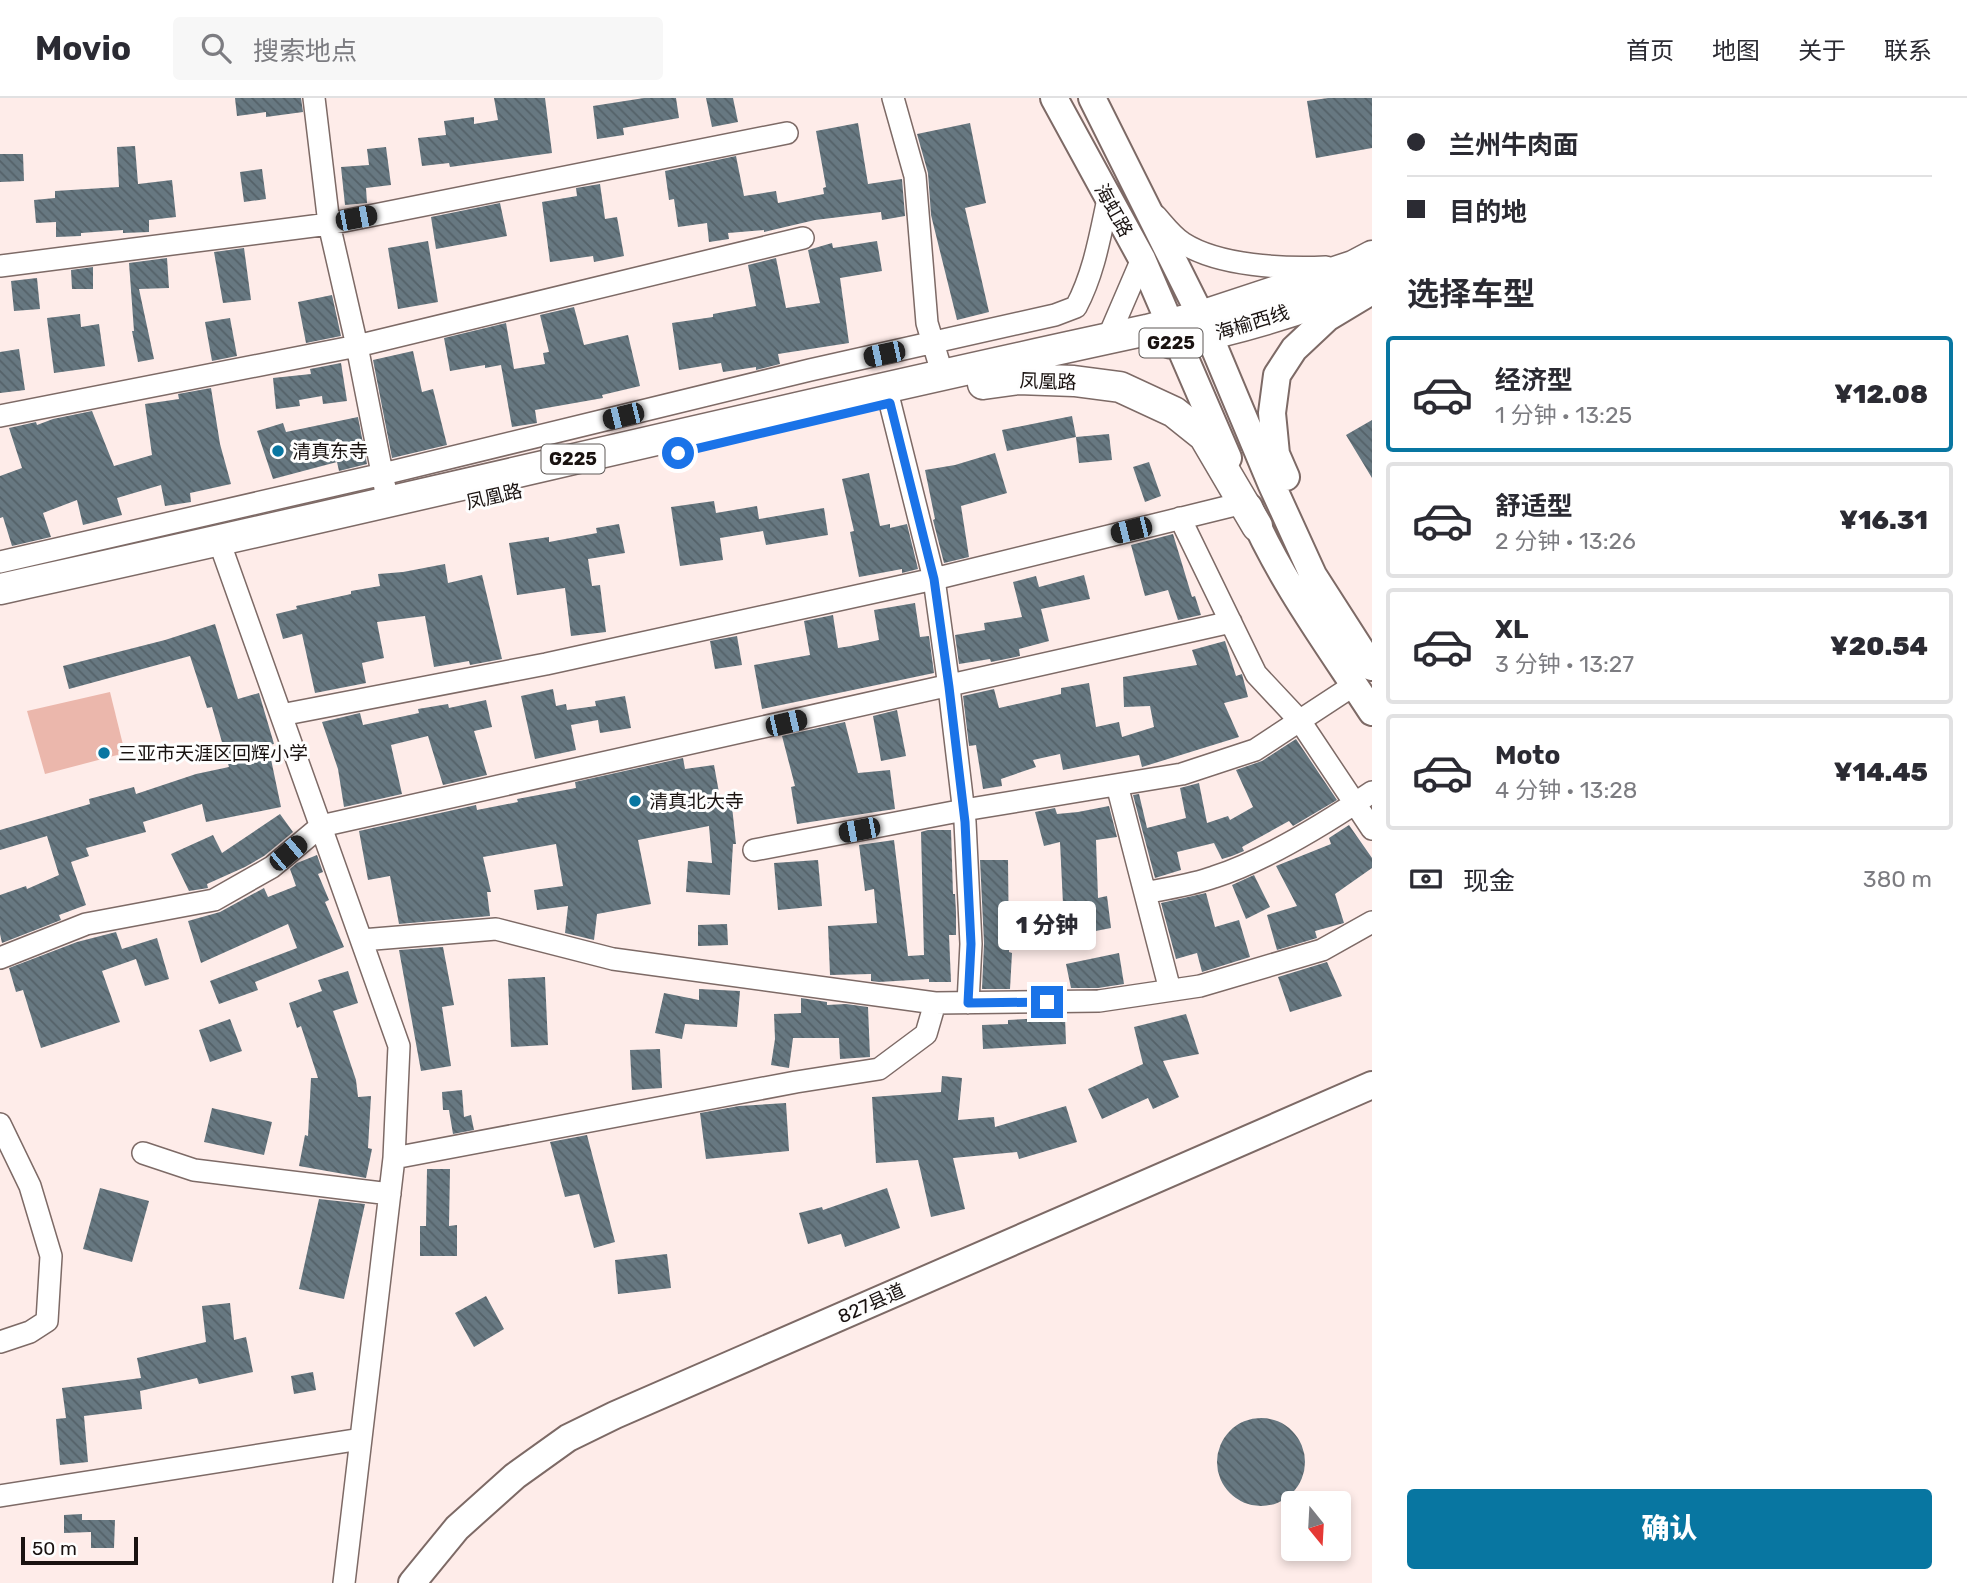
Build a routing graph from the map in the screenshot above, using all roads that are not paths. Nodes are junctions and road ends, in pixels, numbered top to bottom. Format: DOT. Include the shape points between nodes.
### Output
graph roads {
  1 [pos="314,98"];
  2 [pos="893,98"];
  3 [pos="1054,98"];
  4 [pos="1092,98"];
  5 [pos="787,133"];
  6 [pos="1108,199"];
  7 [pos="1149,209"];
  8 [pos="329,224"];
  9 [pos="803,238"];
  10 [pos="1142,259"];
  11 [pos="0,266"];
  12 [pos="1366,268"];
  13 [pos="1372,290"];
  14 [pos="1205,325"];
  15 [pos="1165,332"];
  16 [pos="1108,338"];
  17 [pos="933,343"];
  18 [pos="358,346"];
  19 [pos="954,381"];
  20 [pos="890,403"];
  21 [pos="0,416"];
  22 [pos="385,487"];
  23 [pos="1250,514"];
  24 [pos="1181,518"];
  25 [pos="222,550"];
  26 [pos="0,562"];
  27 [pos="934,579"];
  28 [pos="0,589"];
  29 [pos="0,610"];
  30 [pos="1231,622"];
  31 [pos="1372,659"];
  32 [pos="1363,676"];
  33 [pos="949,687"];
  34 [pos="1372,712"];
  35 [pos="281,715"];
  36 [pos="1300,721"];
  37 [pos="1117,785"];
  38 [pos="1364,798"];
  39 [pos="964,810"];
  40 [pos="321,825"];
  41 [pos="1372,829"];
  42 [pos="754,850"];
  43 [pos="1145,893"];
  44 [pos="1372,922"];
  45 [pos="362,940"];
  46 [pos="0,958"];
  47 [pos="1171,990"];
  48 [pos="935,1003"];
  49 [pos="968,1003"];
  50 [pos="1372,1085"];
  51 [pos="0,1124"];
  52 [pos="142,1153"];
  53 [pos="394,1158"];
  54 [pos="390,1194"];
  55 [pos="0,1342"];
  56 [pos="361,1439"];
  57 [pos="0,1496"];
  58 [pos="344,1583"];
  59 [pos="412,1583"];
  1 -- 8 [label="street"];
  2 -- 17 [label="street" via="915,176 927,323"];
  3 -- 6 [label="main road, 海虹路"];
  4 -- 7 [label="main road, 海虹路"];
  5 -- 8 [label="street"];
  6 -- 10 [label="main road, 海虹路"];
  6 -- 17 [label="street" via="1097,256 1076,307"];
  7 -- 12 [label="street" via="1182,243 1215,257 1296,269"];
  7 -- 14 [label="main road, 海虹路"];
  8 -- 11 [label="street"];
  8 -- 18 [label="street"];
  9 -- 18 [label="street"];
  10 -- 15 [label="main road, 海虹路"];
  10 -- 16 [label="street"];
  12 -- 14 [label="highway, 海榆西线 / G225" via="1350,290 1232,330"];
  13 -- 31 [label="main road" via="1327,318 1294,349 1277,376 1272,413 1276,454"];
  14 -- 15 [label="highway, 海榆西线 / G225"];
  14 -- 32 [label="main road, 凤凰路" via="1271,483"];
  15 -- 16 [label="highway, 凤凰路 / G225"];
  15 -- 19 [label="highway, 海榆西线 / G225"];
  15 -- 23 [label="main road, 凤凰路"];
  16 -- 19 [label="highway, 凤凰路 / G225"];
  17 -- 19 [label="street"];
  17 -- 22 [label="street" via="797,374"];
  18 -- 21 [label="street"];
  18 -- 22 [label="street"];
  19 -- 20 [label="highway, 凤凰路 / G225"];
  19 -- 22 [label="highway, 凤凰路 / G225"];
  19 -- 23 [label="highway, 凤凰路 / G225" via="1074,381 1120,387 1174,412 1204,436"];
  20 -- 25 [label="highway, 凤凰路 / G225"];
  20 -- 27 [label="street"];
  22 -- 25 [label="highway, 凤凰路 / G225"];
  22 -- 26 [label="street"];
  23 -- 24 [label="street"];
  23 -- 32 [label="main road, 凤凰路" via="1298,598"];
  24 -- 27 [label="street"];
  24 -- 30 [label="street"];
  25 -- 28 [label="highway, 凤凰路 / G225"];
  25 -- 29 [label="highway, 凤凰路 / G225"];
  25 -- 35 [label="street"];
  27 -- 33 [label="street"];
  27 -- 35 [label="street" via="546,664"];
  30 -- 33 [label="street"];
  30 -- 36 [label="street" via="1256,674"];
  32 -- 34 [label="main road, 凤凰路"];
  32 -- 36 [label="street"];
  33 -- 39 [label="street"];
  33 -- 40 [label="street"];
  35 -- 40 [label="street"];
  36 -- 37 [label="street" via="1255,750 1182,774"];
  36 -- 38 [label="street"];
  37 -- 39 [label="street"];
  37 -- 43 [label="street"];
  38 -- 41 [label="street"];
  38 -- 43 [label="street" via="1331,820 1215,877"];
  39 -- 42 [label="street"];
  39 -- 49 [label="street" via="971,944"];
  40 -- 45 [label="street"];
  40 -- 46 [label="street" via="272,867 214,901 86,924"];
  43 -- 47 [label="street"];
  44 -- 47 [label="street" via="1322,950 1200,986"];
  45 -- 48 [label="street" via="496,929 613,959"];
  45 -- 53 [label="street" via="399,1046"];
  47 -- 49 [label="street" via="1099,1001"];
  48 -- 49 [label="street"];
  48 -- 53 [label="street" via="926,1034 879,1069"];
  50 -- 59 [label="main road, 827县道" via="568,1438 515,1476 457,1528"];
  51 -- 55 [label="street" via="30,1186 51,1256 47,1321"];
  52 -- 54 [label="street" via="194,1170"];
  53 -- 54 [label="street"];
  54 -- 56 [label="street"];
  56 -- 57 [label="street"];
  56 -- 58 [label="street"];
}
